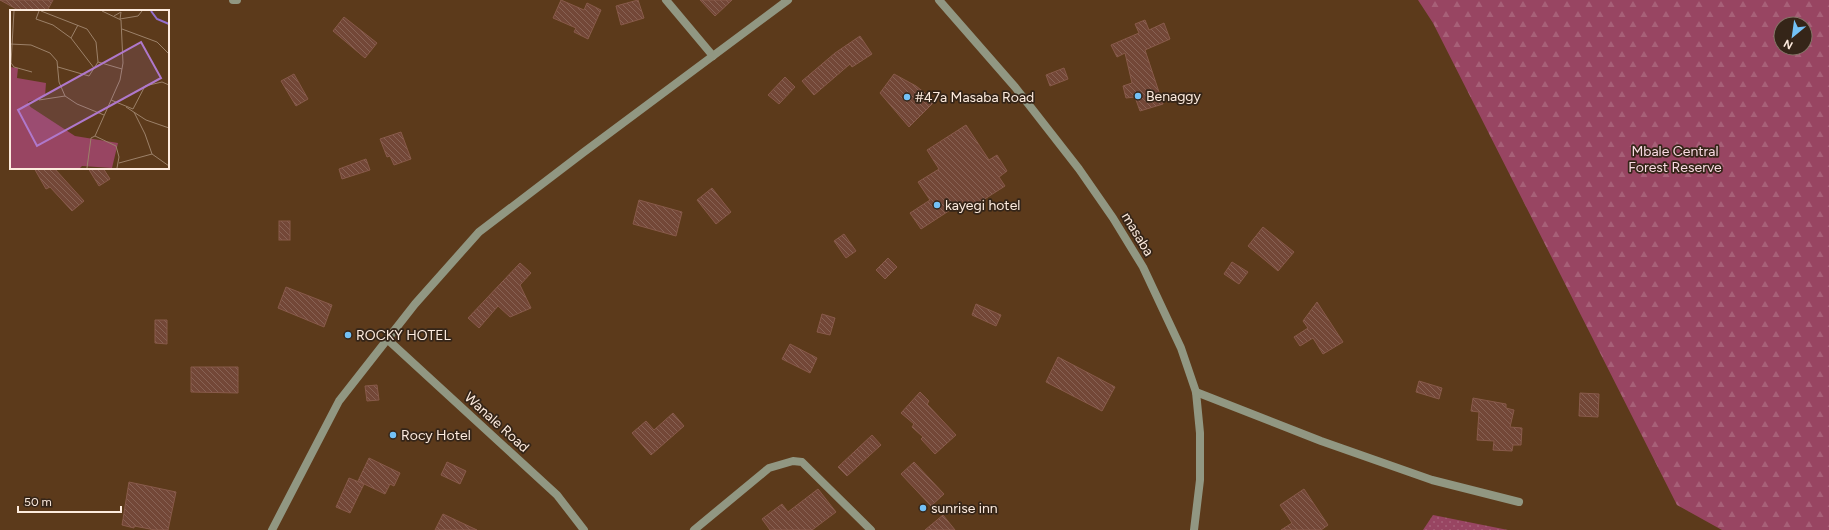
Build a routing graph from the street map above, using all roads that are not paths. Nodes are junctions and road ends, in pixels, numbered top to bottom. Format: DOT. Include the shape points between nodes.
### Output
graph roads {
  1 [pos="233,0"];
  2 [pos="237,0"];
  3 [pos="666,0"];
  4 [pos="788,0"];
  5 [pos="939,0"];
  6 [pos="713,56"];
  7 [pos="387,339"];
  8 [pos="1196,392"];
  9 [pos="1519,502"];
  10 [pos="703,527"];
  11 [pos="272,530"];
  12 [pos="584,530"];
  13 [pos="694,530"];
  14 [pos="871,530"];
  15 [pos="1194,530"];
  1 -- 2 [label="street"];
  3 -- 6 [label="street"];
  4 -- 6 [label="street"];
  5 -- 8 [label="street, masaba" via="1020,94 1079,169 1113,218 1143,267 1181,348"];
  6 -- 7 [label="street" via="479,232"];
  7 -- 11 [label="street" via="339,401"];
  7 -- 12 [label="street, Wanale Road" via="557,495"];
  8 -- 9 [label="street" via="1320,441 1432,480"];
  8 -- 15 [label="street, masaba" via="1200,433 1200,480"];
  10 -- 13 [label="street"];
  10 -- 14 [label="street" via="769,468 793,461 802,462"];
}
